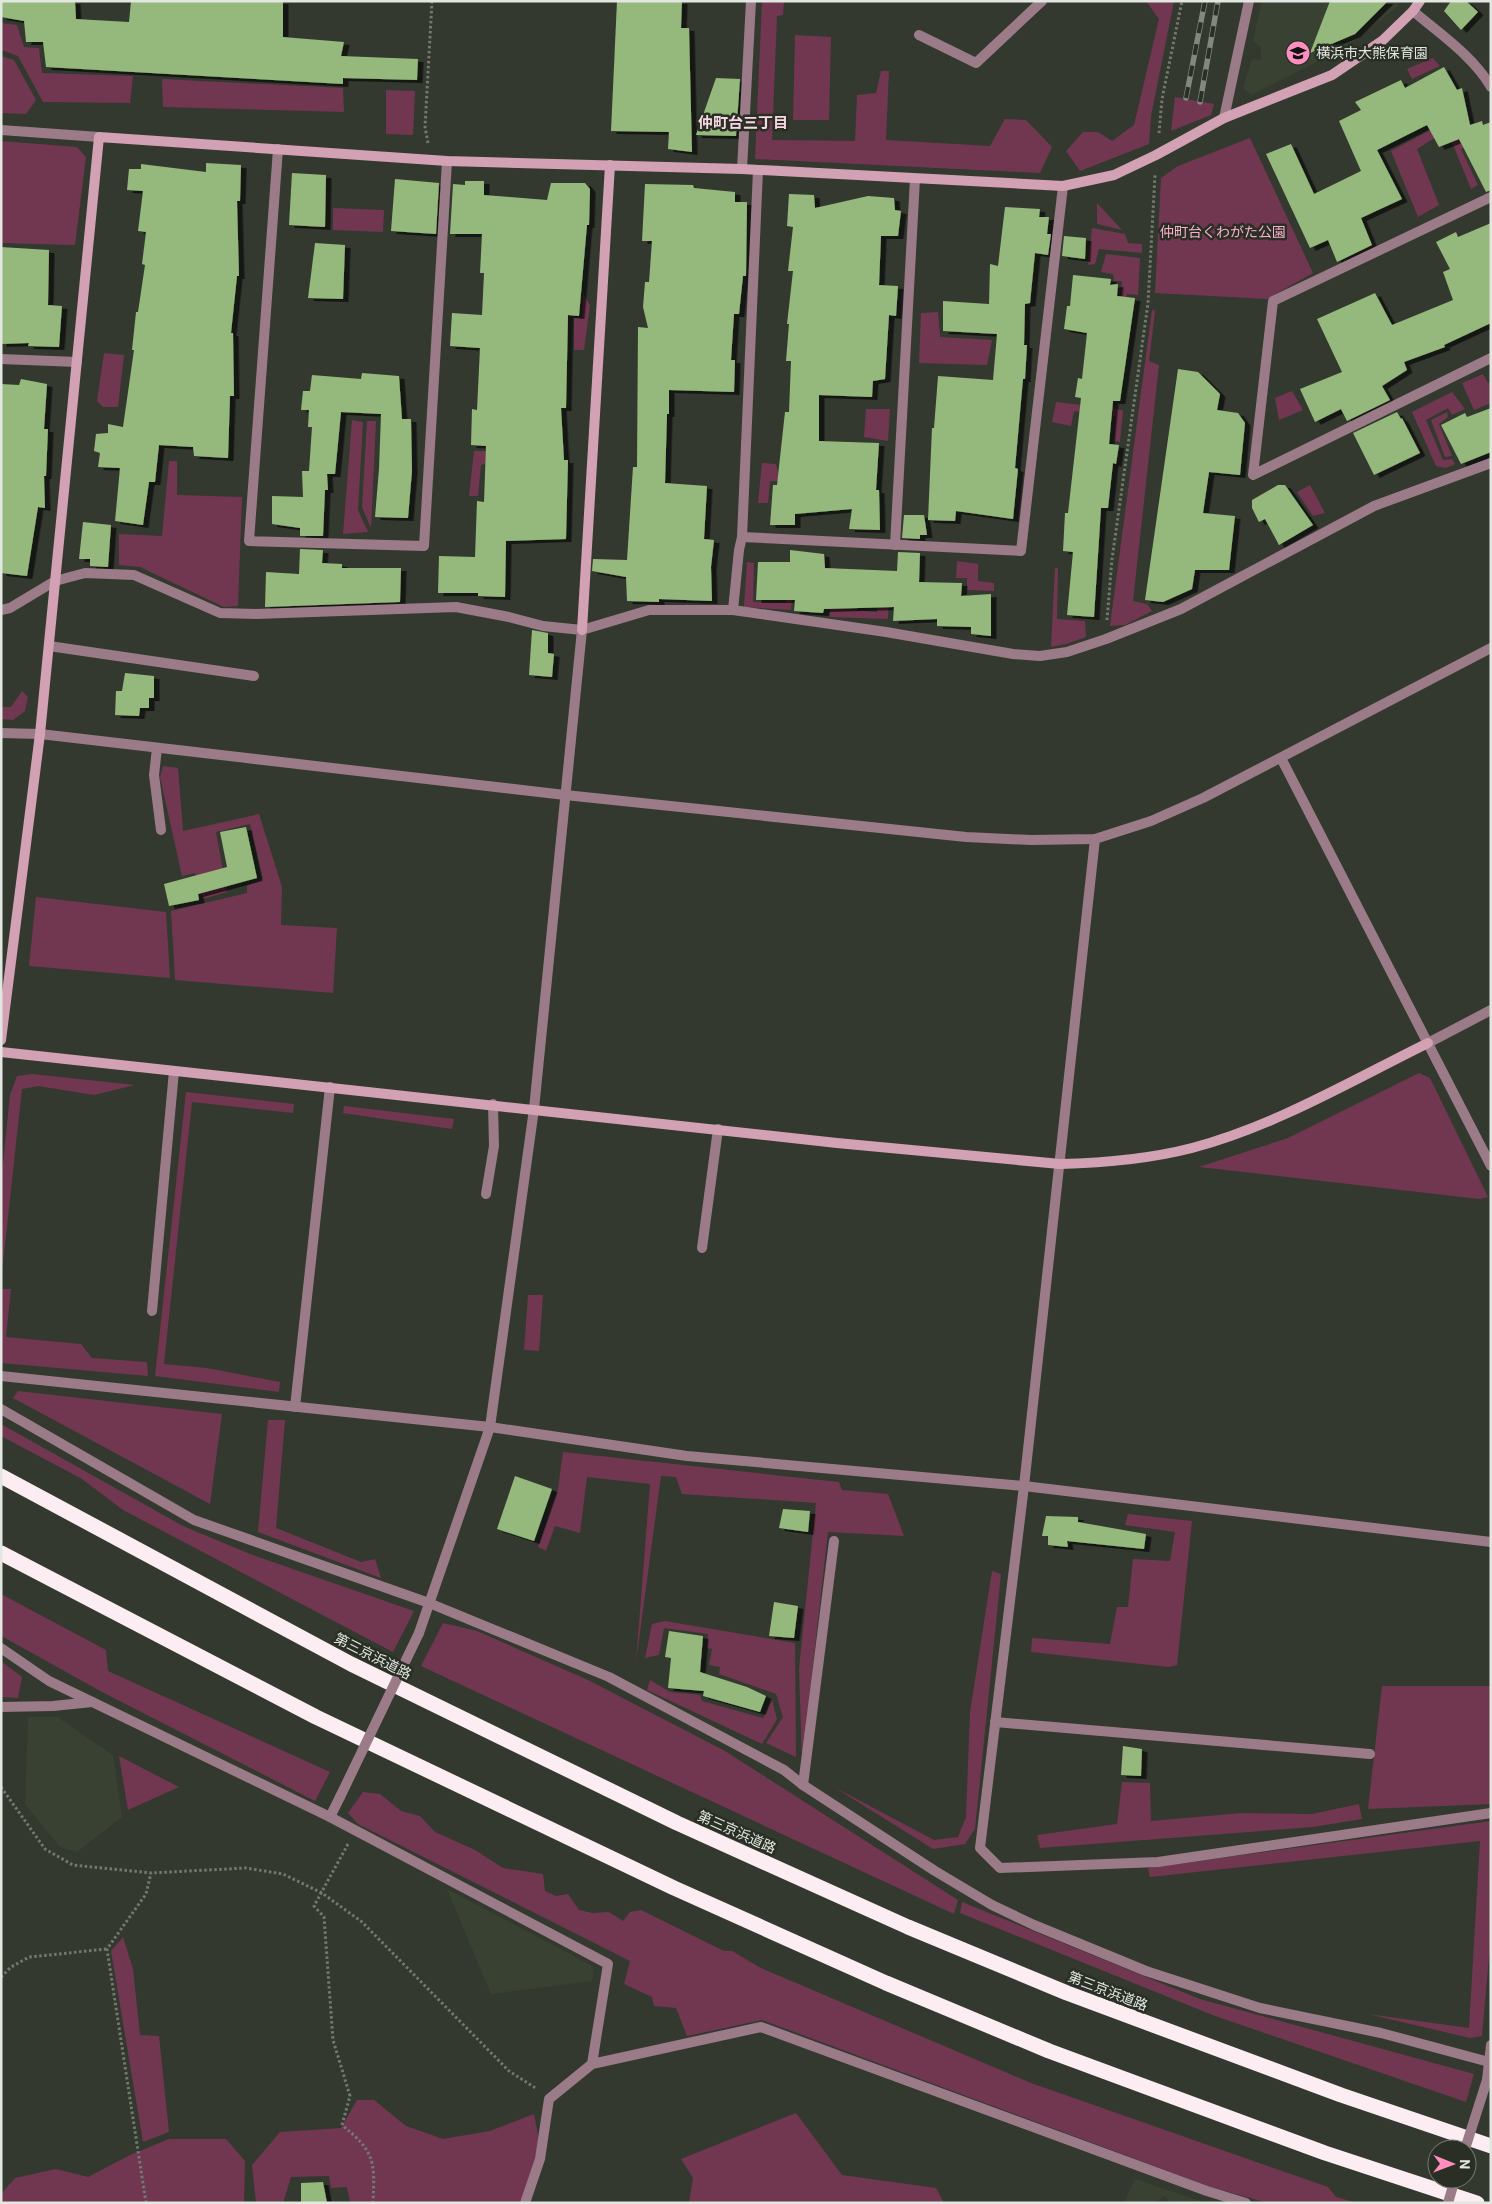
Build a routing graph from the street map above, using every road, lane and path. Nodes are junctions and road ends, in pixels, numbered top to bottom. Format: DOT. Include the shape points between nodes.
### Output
graph roads {
  1 [pos="432,1"];
  2 [pos="751,1"];
  3 [pos="1042,1"];
  4 [pos="1182,1"];
  5 [pos="1249,1"];
  6 [pos="1420,1"];
  7 [pos="1413,11"];
  8 [pos="919,35"];
  9 [pos="1488,74"];
  10 [pos="1491,87"];
  11 [pos="1224,118"];
  12 [pos="425,127"];
  13 [pos="1,130"];
  14 [pos="99,137"];
  15 [pos="278,149"];
  16 [pos="1156,155"];
  17 [pos="447,160"];
  18 [pos="610,165"];
  19 [pos="742,169"];
  20 [pos="758,170"];
  21 [pos="915,179"];
  22 [pos="1063,186"];
  23 [pos="1491,197"];
  24 [pos="1491,358"];
  25 [pos="1,359"];
  26 [pos="77,362"];
  27 [pos="1491,463"];
  28 [pos="742,537"];
  29 [pos="895,545"];
  30 [pos="55,581"];
  31 [pos="1,610"];
  32 [pos="733,610"];
  33 [pos="582,630"];
  34 [pos="1106,640"];
  35 [pos="49,646"];
  36 [pos="1491,648"];
  37 [pos="254,676"];
  38 [pos="1,733"];
  39 [pos="40,734"];
  40 [pos="157,748"];
  41 [pos="1281,758"];
  42 [pos="564,796"];
  43 [pos="161,830"];
  44 [pos="1095,839"];
  45 [pos="1491,1010"];
  46 [pos="1,1040"];
  47 [pos="1428,1043"];
  48 [pos="1,1052"];
  49 [pos="174,1071"];
  50 [pos="330,1087"];
  51 [pos="493,1104"];
  52 [pos="534,1109"];
  53 [pos="718,1129"];
  54 [pos="1060,1164"];
  55 [pos="1491,1166"];
  56 [pos="486,1194"];
  57 [pos="702,1248"];
  58 [pos="152,1311"];
  59 [pos="1,1376"];
  60 [pos="296,1407"];
  61 [pos="1,1409"];
  62 [pos="490,1427"];
  63 [pos="1,1476"];
  64 [pos="1024,1486"];
  65 [pos="834,1541"];
  66 [pos="1491,1542"];
  67 [pos="1,1553"];
  68 [pos="429,1604"];
  69 [pos="1,1648"];
  70 [pos="94,1701"];
  71 [pos="1,1708"];
  72 [pos="995,1722"];
  73 [pos="1370,1754"];
  74 [pos="803,1785"];
  75 [pos="1,1787"];
  76 [pos="1491,1813"];
  77 [pos="330,1817"];
  78 [pos="355,1830"];
  79 [pos="151,1873"];
  80 [pos="322,1893"];
  81 [pos="108,1949"];
  82 [pos="1,1977"];
  83 [pos="1491,2045"];
  84 [pos="1490,2061"];
  85 [pos="592,2064"];
  86 [pos="549,2099"];
  87 [pos="1468,2139"];
  88 [pos="1491,2146"];
  89 [pos="1452,2189"];
  90 [pos="146,2203"];
  91 [pos="373,2203"];
  92 [pos="525,2203"];
  93 [pos="1246,2203"];
  94 [pos="1448,2203"];
  95 [pos="1477,2203"];
  1 -- 12 [label="path"];
  2 -- 19 [label="street"];
  3 -- 8 [label="street" via="976,63"];
  4 -- 16 [label="path" via="1162,99"];
  5 -- 11 [label="street"];
  6 -- 7 [label="street"];
  7 -- 9 [label="street"];
  7 -- 11 [label="street" via="1382,41 1332,75"];
  9 -- 10 [label="street"];
  11 -- 16 [label="street"];
  13 -- 14 [label="street"];
  14 -- 15 [label="street"];
  14 -- 26 [label="street"];
  15 -- 17 [label="street"];
  15 -- 17 [label="street" via="249,541 424,546"];
  16 -- 22 [label="street" via="1114,175"];
  16 -- 34 [label="path" via="1148,303 1112,559"];
  17 -- 18 [label="street"];
  18 -- 19 [label="street"];
  18 -- 33 [label="street"];
  19 -- 20 [label="street"];
  20 -- 21 [label="street"];
  20 -- 28 [label="street"];
  21 -- 22 [label="street"];
  21 -- 29 [label="street"];
  22 -- 29 [label="street" via="1021,551"];
  23 -- 24 [label="street" via="1273,301 1253,475"];
  25 -- 26 [label="street"];
  26 -- 30 [label="street"];
  27 -- 34 [label="street" via="1374,506 1181,609"];
  28 -- 29 [label="street"];
  28 -- 32 [label="street"];
  30 -- 31 [label="street"];
  30 -- 33 [label="street" via="85,573 134,576 220,613 456,607 543,626"];
  30 -- 35 [label="street"];
  32 -- 33 [label="street" via="649,610"];
  32 -- 34 [label="street" via="1013,654 1040,656 1067,652"];
  33 -- 42 [label="street"];
  35 -- 37 [label="street"];
  35 -- 39 [label="street"];
  36 -- 41 [label="street"];
  38 -- 39 [label="street"];
  39 -- 40 [label="street"];
  39 -- 46 [label="street"];
  40 -- 42 [label="street"];
  40 -- 43 [label="street" via="154,775"];
  41 -- 44 [label="street" via="1151,821"];
  41 -- 47 [label="street"];
  42 -- 44 [label="street" via="966,837"];
  42 -- 52 [label="street"];
  44 -- 54 [label="street"];
  45 -- 47 [label="street"];
  47 -- 54 [label="street" via="1285,1114 1224,1138 1160,1155"];
  47 -- 55 [label="street"];
  48 -- 49 [label="street"];
  49 -- 50 [label="street"];
  49 -- 58 [label="street"];
  50 -- 51 [label="street"];
  50 -- 60 [label="street"];
  51 -- 52 [label="street"];
  51 -- 56 [label="street" via="494,1146"];
  52 -- 53 [label="street"];
  52 -- 62 [label="street"];
  53 -- 54 [label="street"];
  53 -- 57 [label="street"];
  54 -- 64 [label="street"];
  59 -- 60 [label="street"];
  60 -- 62 [label="street"];
  61 -- 68 [label="street" via="194,1520"];
  62 -- 64 [label="street" via="687,1456"];
  62 -- 68 [label="street"];
  63 -- 88 [label="highway, 第三京浜道路" via="351,1664 677,1823 908,1927 1067,1993 1341,2095"];
  64 -- 66 [label="street"];
  64 -- 72 [label="street"];
  65 -- 74 [label="street"];
  67 -- 95 [label="highway" via="316,1717 674,1888 886,1983 1049,2051 1325,2153"];
  68 -- 74 [label="street" via="609,1677 784,1770"];
  68 -- 77 [label="street, bridge" via="419,1633"];
  69 -- 70 [label="street" via="49,1680"];
  70 -- 71 [label="street"];
  70 -- 77 [label="street"];
  72 -- 73 [label="street"];
  72 -- 76 [label="street" via="980,1848 1000,1868 1158,1862"];
  74 -- 84 [label="street" via="992,1905 1146,1971 1260,2008 1381,2033"];
  75 -- 79 [label="path" via="45,1849 73,1865"];
  77 -- 78 [label="street"];
  78 -- 80 [label="path"];
  78 -- 85 [label="street" via="608,1964"];
  79 -- 80 [label="path" via="246,1868 283,1874"];
  79 -- 81 [label="path" via="146,1894"];
  80 -- 86 [label="path" via="362,1922 508,2071"];
  80 -- 91 [label="path" via="314,1906 324,1917 333,2040 350,2096 342,2125 361,2140 370,2157 374,2174"];
  81 -- 82 [label="path" via="29,1957"];
  81 -- 90 [label="path"];
  83 -- 84 [label="street"];
  84 -- 87 [label="street, bridge"];
  85 -- 86 [label="street"];
  85 -- 93 [label="street" via="761,2027"];
  86 -- 92 [label="street" via="540,2158"];
  89 -- 94 [label="street, bridge"];
}
